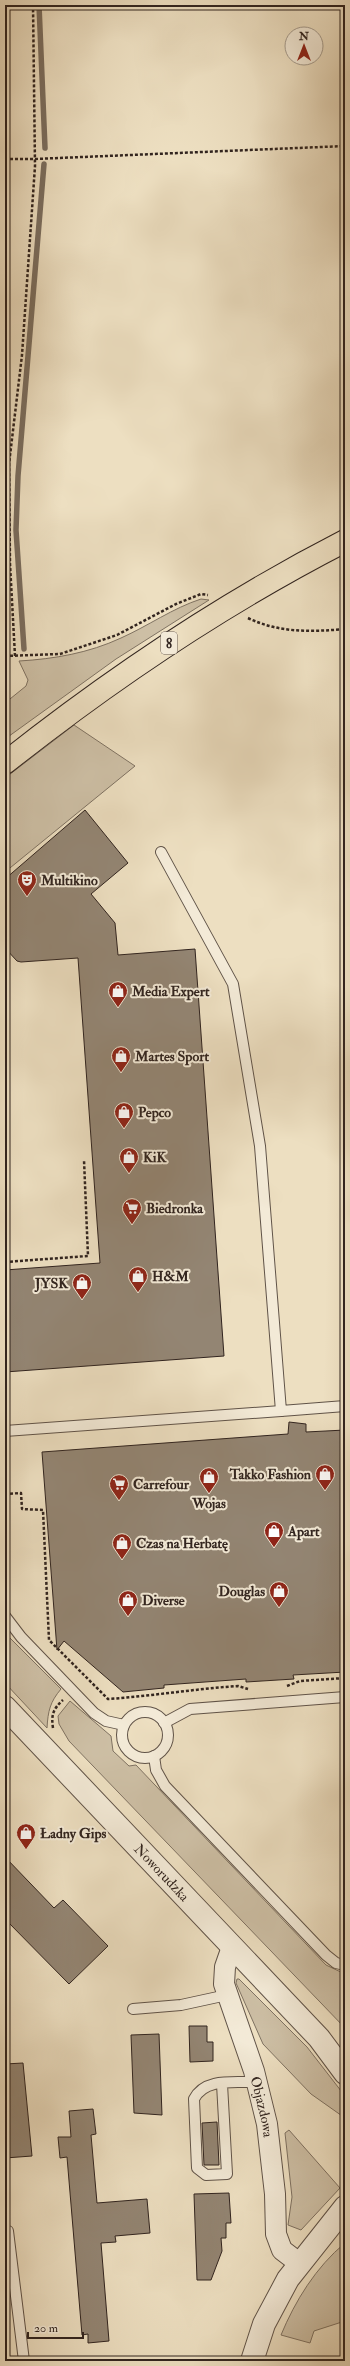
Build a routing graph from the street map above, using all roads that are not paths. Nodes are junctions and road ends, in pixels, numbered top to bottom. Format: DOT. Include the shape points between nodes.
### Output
graph roads {
  1 [pos="345,540"];
  2 [pos="5,763"];
  3 [pos="161,852"];
  4 [pos="345,1406"];
  5 [pos="280,1411"];
  6 [pos="5,1431"];
  7 [pos="5,1616"];
  8 [pos="345,1697"];
  9 [pos="8,1716"];
  10 [pos="164,1723"];
  11 [pos="124,1725"];
  12 [pos="154,1756"];
  13 [pos="232,1947"];
  14 [pos="345,1965"];
  15 [pos="227,1995"];
  16 [pos="133,2009"];
  17 [pos="319,2038"];
  18 [pos="345,2060"];
  19 [pos="345,2073"];
  20 [pos="256,2076"];
  21 [pos="222,2084"];
  22 [pos="345,2207"];
  23 [pos="345,2221"];
  24 [pos="5,2231"];
  25 [pos="322,2236"];
  26 [pos="299,2263"];
  27 [pos="24,2361"];
  28 [pos="252,2361"];
  1 -- 2 [label="highway, 8" via="232,605 147,658 57,722"];
  3 -- 5 [label="lane" via="234,984 260,1146"];
  4 -- 5 [label="lane"];
  5 -- 6 [label="lane"];
  7 -- 11 [label="lane" via="21,1637 100,1717"];
  8 -- 10 [label="lane" via="190,1709"];
  9 -- 13 [label="street, Noworudzka"];
  10 -- 11 [label="lane" via="157,1715 146,1712 136,1714"];
  10 -- 12 [label="lane" via="168,1733 166,1742 162,1750"];
  11 -- 12 [label="lane" via="122,1736 128,1751 143,1758"];
  12 -- 14 [label="lane" via="156,1770 165,1786 326,1955 336,1963"];
  13 -- 15 [label="street, Objazdowa" via="225,1967 224,1984"];
  13 -- 17 [label="street, Noworudzka"];
  15 -- 16 [label="lane" via="181,2005"];
  15 -- 20 [label="street, Objazdowa"];
  17 -- 18 [label="street, Noworudzka"];
  17 -- 19 [label="street, Noworudzka"];
  20 -- 21 [label="lane"];
  20 -- 26 [label="street, Objazdowa" via="267,2124 275,2194 276,2234 282,2250"];
  21 -- 21 [label="lane" via="208,2084 199,2089 194,2099 197,2168 206,2175 227,2174"];
  22 -- 25 [label="street"];
  23 -- 25 [label="street"];
  24 -- 27 [label="lane" via="8,2231"];
  25 -- 26 [label="street"];
  26 -- 28 [label="street" via="264,2324"];
}
